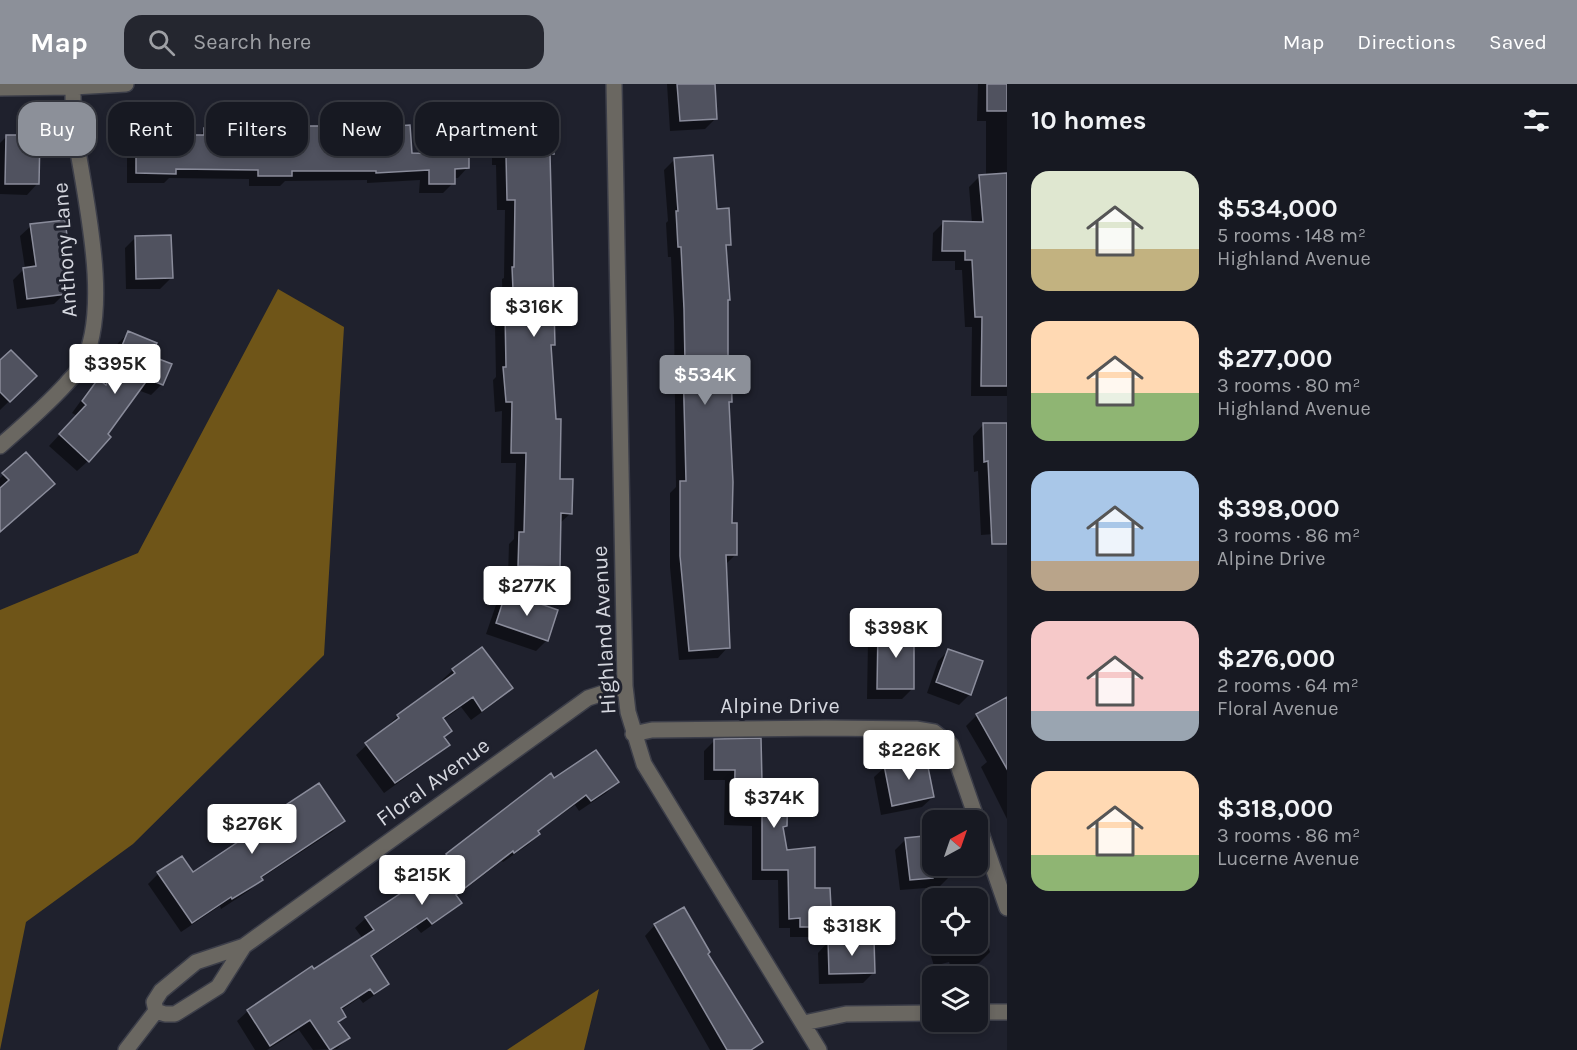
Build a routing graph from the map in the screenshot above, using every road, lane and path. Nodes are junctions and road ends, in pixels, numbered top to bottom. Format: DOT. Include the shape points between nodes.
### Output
graph roads {
  1 [pos="126,84"];
  2 [pos="614,84"];
  3 [pos="72,87"];
  4 [pos="0,88"];
  5 [pos="0,446"];
  6 [pos="625,686"];
  7 [pos="633,734"];
  8 [pos="973,810"];
  9 [pos="988,854"];
  10 [pos="1007,908"];
  11 [pos="244,946"];
  12 [pos="156,1011"];
  13 [pos="988,1012"];
  14 [pos="1007,1012"];
  15 [pos="922,1013"];
  16 [pos="804,1023"];
  17 [pos="126,1050"];
  18 [pos="819,1050"];
  1 -- 3 [label="street"];
  2 -- 6 [label="street, Highland Avenue"];
  3 -- 4 [label="street"];
  3 -- 5 [label="street, Anthony Lane" via="90,224 95,288 93,330 80,368 52,400"];
  6 -- 7 [label="street, Highland Avenue"];
  6 -- 11 [label="street, Floral Avenue" via="588,698"];
  7 -- 8 [label="street, Alpine Drive" via="652,730 826,728 934,732 951,745"];
  7 -- 16 [label="street, Highland Avenue" via="644,764"];
  9 -- 10 [label="street, Alpine Drive"];
  11 -- 12 [label="street, Floral Avenue" via="196,962 160,991 154,1002"];
  11 -- 12 [label="street, Floral Avenue" via="218,987 175,1014"];
  12 -- 17 [label="street, Floral Avenue"];
  13 -- 14 [label="street"];
  15 -- 16 [label="street" via="846,1014"];
  16 -- 18 [label="street, Highland Avenue"];
}
